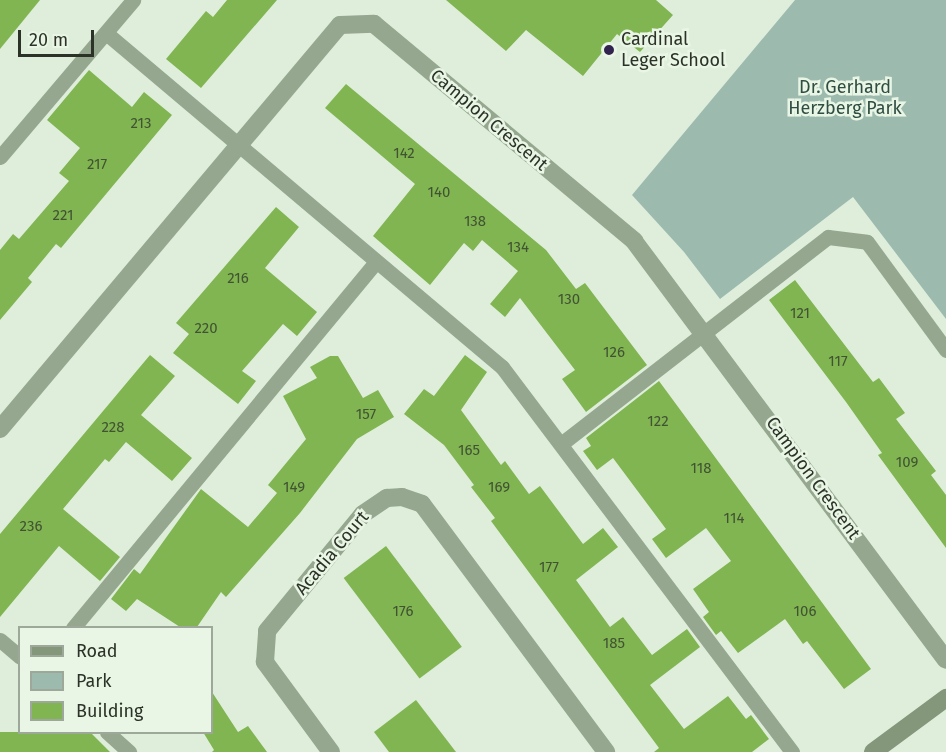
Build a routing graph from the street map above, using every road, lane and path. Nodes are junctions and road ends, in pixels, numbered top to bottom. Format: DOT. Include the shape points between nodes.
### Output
graph roads {
  1 [pos="133,0"];
  2 [pos="106,33"];
  3 [pos="241,145"];
  4 [pos="0,157"];
  5 [pos="376,262"];
  6 [pos="706,332"];
  7 [pos="946,350"];
  8 [pos="0,429"];
  9 [pos="561,444"];
  10 [pos="74,626"];
  11 [pos="0,640"];
  12 [pos="18,655"];
  13 [pos="946,660"];
  14 [pos="946,698"];
  15 [pos="109,734"];
  16 [pos="129,752"];
  17 [pos="331,752"];
  18 [pos="606,752"];
  19 [pos="792,752"];
  20 [pos="873,752"];
  1 -- 2 [label="lane"];
  2 -- 3 [label="lane"];
  2 -- 4 [label="lane"];
  3 -- 5 [label="lane"];
  3 -- 6 [label="street, Campion Crescent" via="340,25 374,24 634,241"];
  3 -- 8 [label="street, Campion Crescent"];
  5 -- 9 [label="lane" via="502,367"];
  5 -- 10 [label="lane"];
  6 -- 7 [label="lane" via="828,237 867,242"];
  6 -- 9 [label="lane"];
  6 -- 13 [label="street, Campion Crescent"];
  9 -- 19 [label="lane"];
  11 -- 12 [label="lane"];
  14 -- 20 [label="street"];
  15 -- 16 [label="lane"];
  17 -- 18 [label="street, Acadia Court" via="265,662 267,631 363,514 387,498 402,496 422,504"];
}
